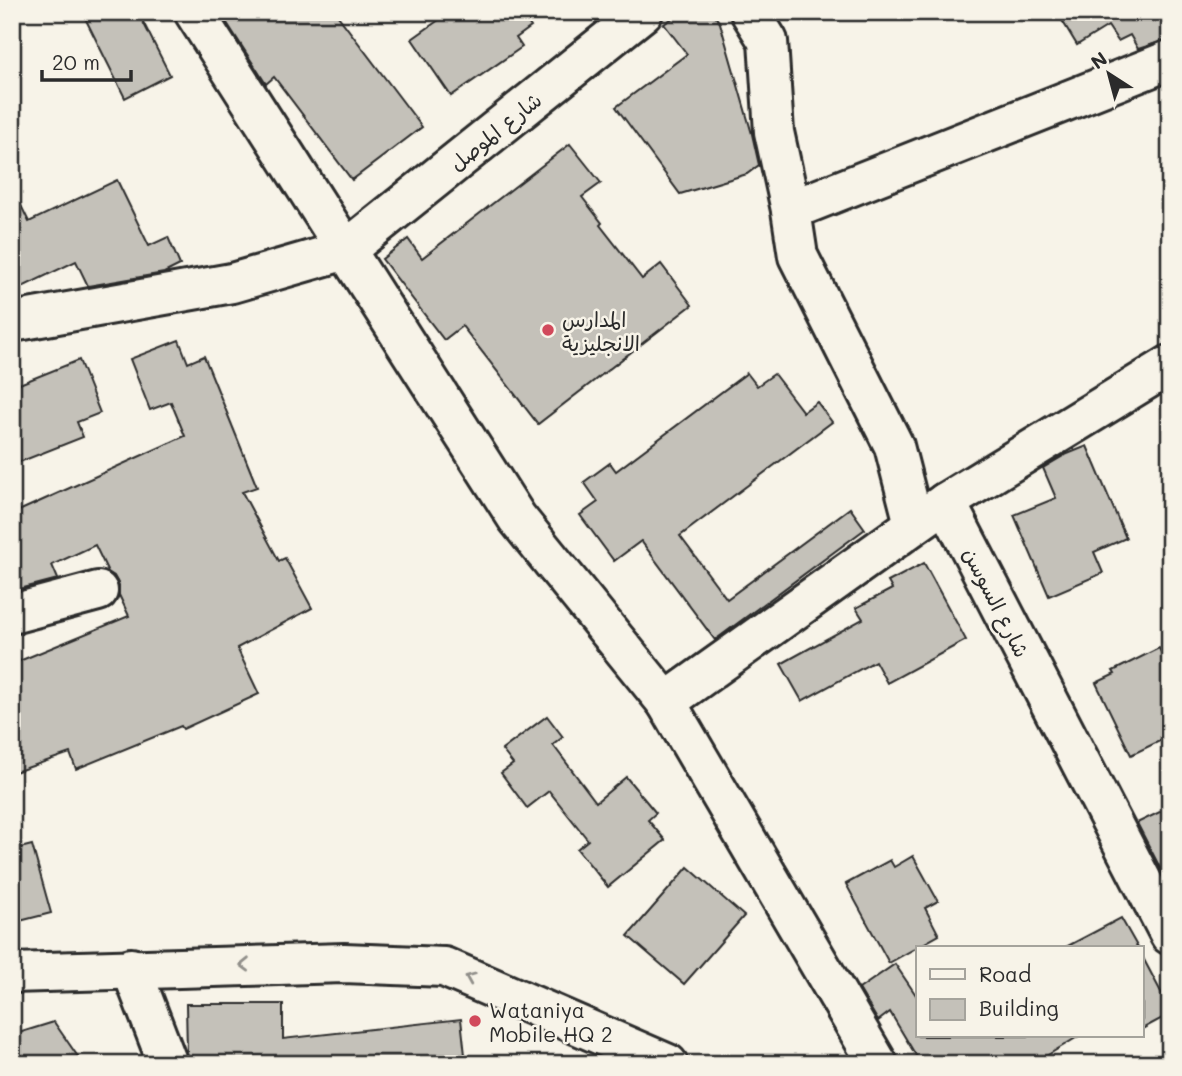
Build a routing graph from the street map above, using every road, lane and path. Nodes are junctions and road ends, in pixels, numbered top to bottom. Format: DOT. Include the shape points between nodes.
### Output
graph roads {
  1 [pos="194,12"];
  2 [pos="643,12"];
  3 [pos="750,12"];
  4 [pos="1170,60"];
  5 [pos="792,210"];
  6 [pos="346,250"];
  7 [pos="12,322"];
  8 [pos="1170,365"];
  9 [pos="946,502"];
  10 [pos="914,524"];
  11 [pos="98,590"];
  12 [pos="12,614"];
  13 [pos="666,702"];
  14 [pos="1170,935"];
  15 [pos="131,968"];
  16 [pos="12,973"];
  17 [pos="168,1064"];
  18 [pos="668,1064"];
  19 [pos="878,1064"];
  1 -- 6 [label="street"];
  2 -- 6 [label="street, شارع الموصل"];
  3 -- 5 [label="street" via="768,41 774,132"];
  4 -- 5 [label="street"];
  5 -- 10 [label="street" via="799,256 894,446"];
  6 -- 7 [label="street" via="232,284"];
  6 -- 13 [label="street" via="517,518"];
  8 -- 9 [label="street"];
  9 -- 10 [label="street"];
  9 -- 14 [label="street, شارع السوسن"];
  10 -- 13 [label="street"];
  11 -- 12 [label="street"];
  13 -- 19 [label="street"];
  15 -- 16 [label="street"];
  15 -- 17 [label="street"];
  18 -- 15 [label="street, one-way" via="444,967 344,963"];
}
